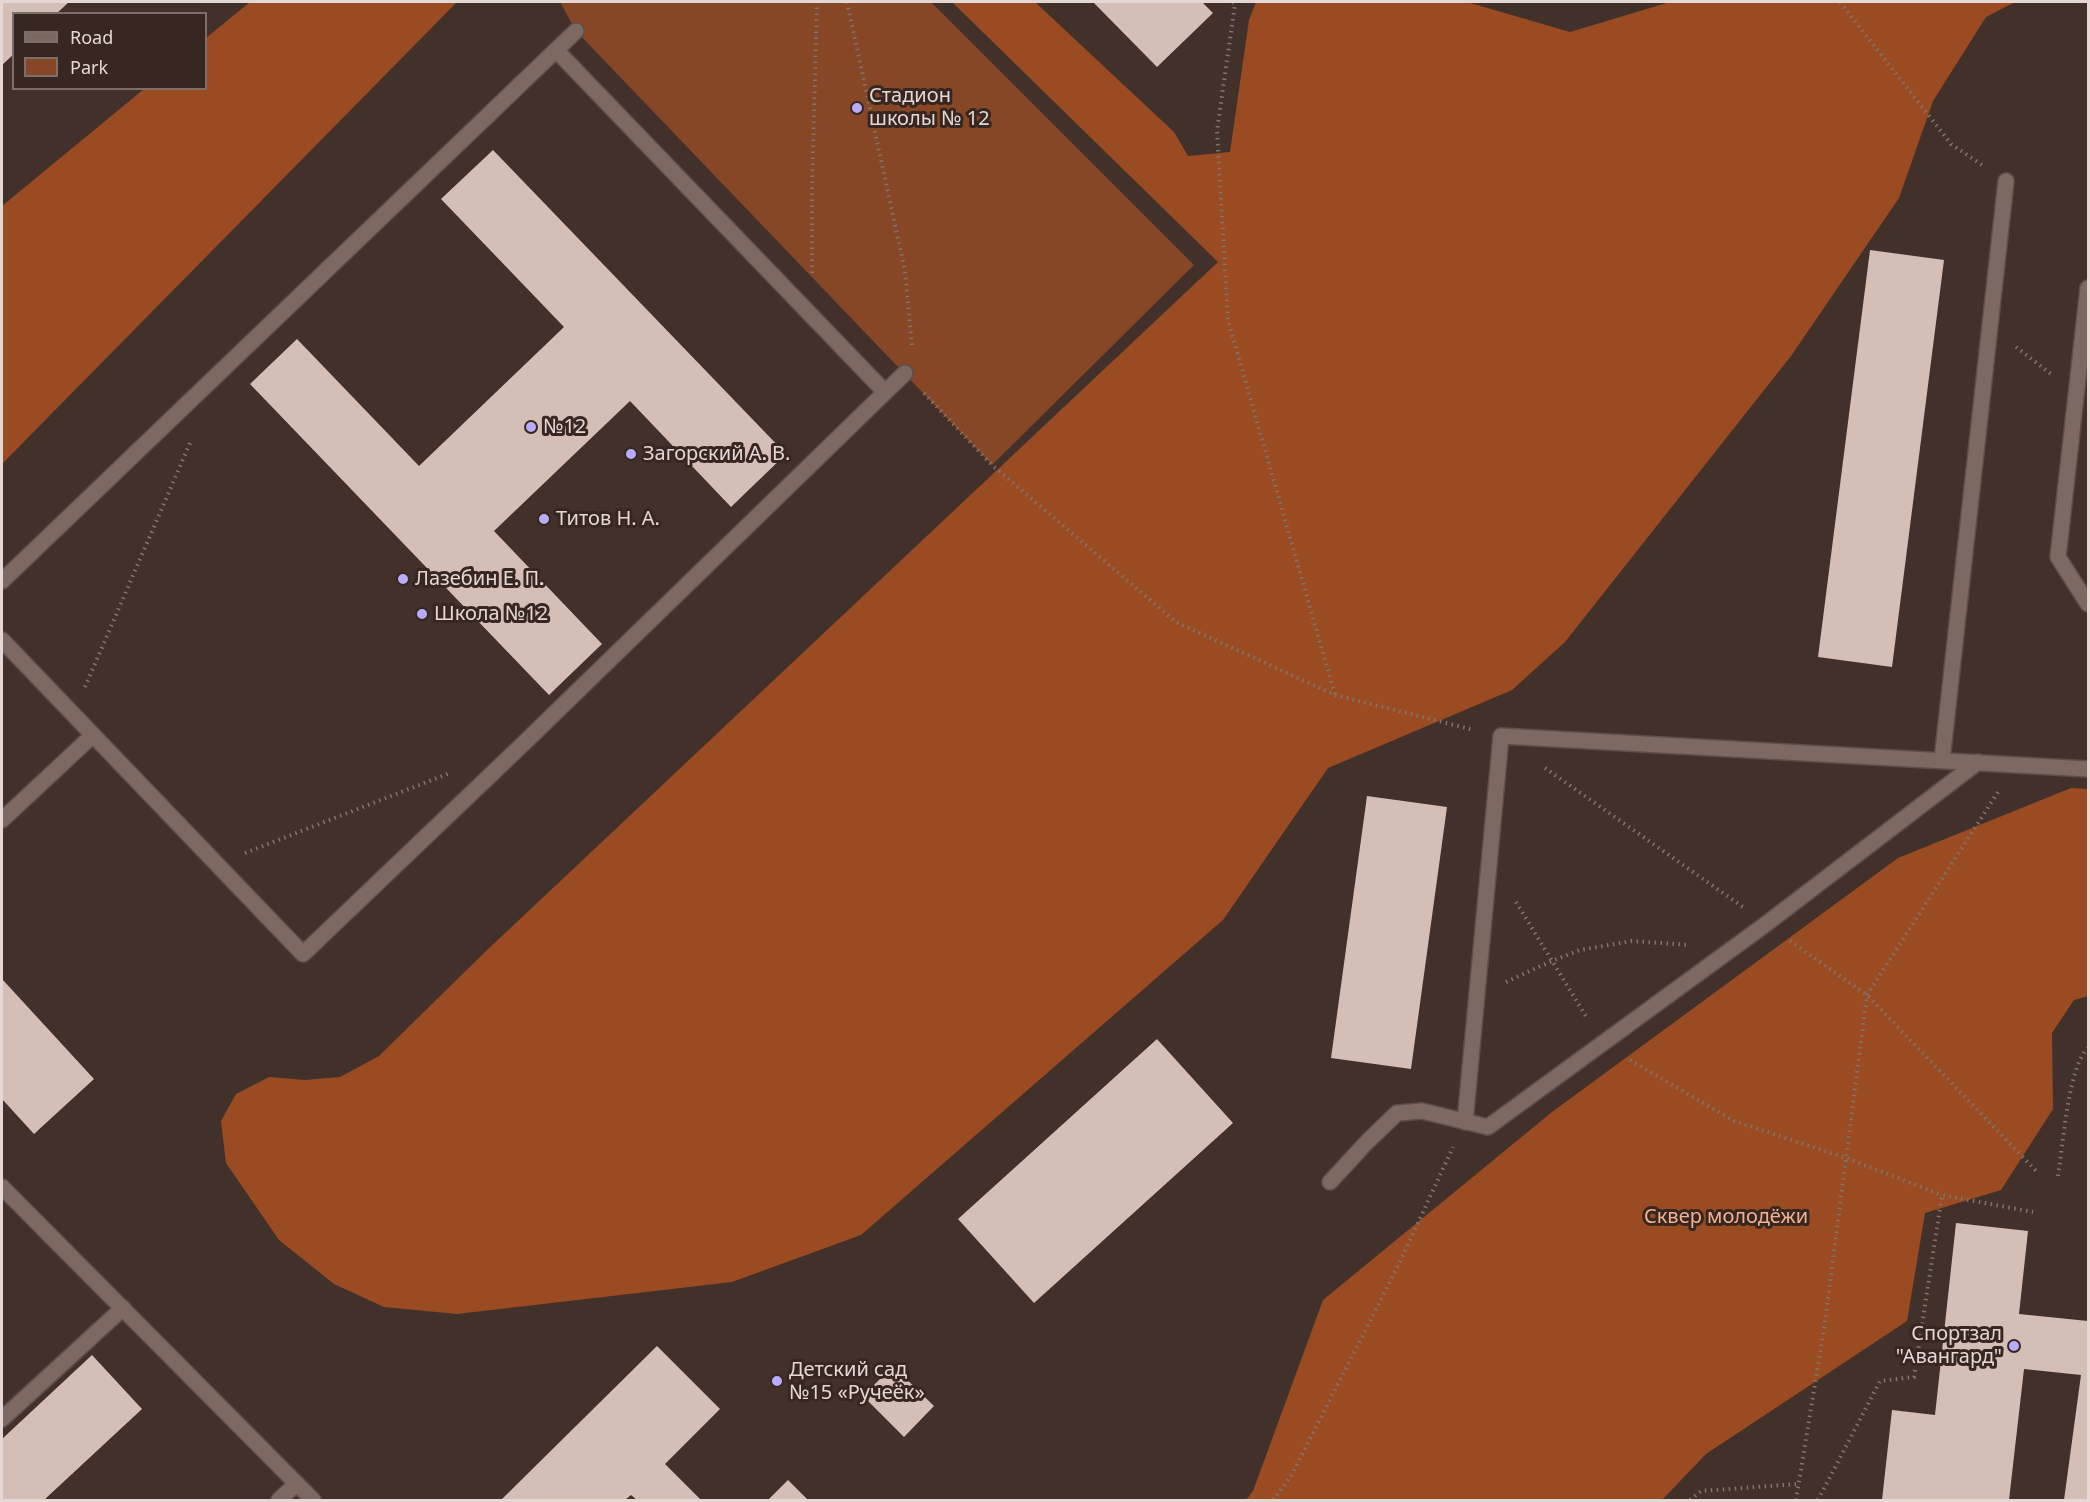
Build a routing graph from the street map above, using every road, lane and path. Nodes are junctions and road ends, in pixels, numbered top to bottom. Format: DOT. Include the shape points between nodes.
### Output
graph roads {
  1 [pos="818,2"];
  2 [pos="848,2"];
  3 [pos="1233,2"];
  4 [pos="1840,2"];
  5 [pos="576,31"];
  6 [pos="556,50"];
  7 [pos="2006,181"];
  8 [pos="813,277"];
  9 [pos="2088,288"];
  10 [pos="1990,327"];
  11 [pos="913,351"];
  12 [pos="905,373"];
  13 [pos="885,392"];
  14 [pos="2076,394"];
  15 [pos="194,435"];
  16 [pos="992,465"];
  17 [pos="2,581"];
  18 [pos="2088,604"];
  19 [pos="2,640"];
  20 [pos="1335,695"];
  21 [pos="74,714"];
  22 [pos="93,735"];
  23 [pos="1501,736"];
  24 [pos="1942,760"];
  25 [pos="1978,762"];
  26 [pos="2016,765"];
  27 [pos="2088,769"];
  28 [pos="458,770"];
  29 [pos="2,820"];
  30 [pos="217,864"];
  31 [pos="1514,900"];
  32 [pos="1731,949"];
  33 [pos="1552,961"];
  34 [pos="1476,1002"];
  35 [pos="1602,1043"];
  36 [pos="2088,1048"];
  37 [pos="1465,1122"];
  38 [pos="1846,1158"];
  39 [pos="2058,1176"];
  40 [pos="1330,1182"];
  41 [pos="2,1187"];
  42 [pos="1942,1195"];
  43 [pos="2033,1212"];
  44 [pos="123,1308"];
  45 [pos="2,1419"];
  46 [pos="296,1484"];
  47 [pos="1798,1484"];
  48 [pos="279,1500"];
  49 [pos="313,1500"];
  50 [pos="1273,1500"];
  51 [pos="1690,1500"];
  52 [pos="1796,1500"];
  53 [pos="1818,1500"];
  1 -- 8 [label="path"];
  2 -- 11 [label="path" via="905,271"];
  3 -- 20 [label="path" via="1217,131 1228,320"];
  4 -- 7 [label="path" via="1951,144"];
  5 -- 6 [label="street"];
  6 -- 13 [label="street"];
  6 -- 17 [label="street"];
  7 -- 10 [label="street"];
  9 -- 14 [label="street"];
  10 -- 14 [label="path"];
  10 -- 24 [label="street"];
  12 -- 13 [label="street"];
  13 -- 30 [label="street" via="303,954"];
  14 -- 18 [label="street" via="2058,557"];
  15 -- 21 [label="path"];
  16 -- 20 [label="path" via="1176,622"];
  19 -- 21 [label="street"];
  20 -- 23 [label="path"];
  21 -- 22 [label="street"];
  22 -- 29 [label="street"];
  22 -- 30 [label="street"];
  23 -- 24 [label="street"];
  23 -- 34 [label="street"];
  24 -- 25 [label="street"];
  25 -- 26 [label="street"];
  25 -- 32 [label="street"];
  26 -- 27 [label="street"];
  26 -- 38 [label="path" via="1868,995"];
  28 -- 30 [label="path"];
  31 -- 33 [label="path"];
  32 -- 33 [label="path" via="1632,941 1580,950"];
  32 -- 35 [label="street"];
  33 -- 34 [label="path" via="1508,981"];
  33 -- 35 [label="path"];
  34 -- 37 [label="street"];
  35 -- 37 [label="street" via="1488,1127"];
  35 -- 38 [label="path" via="1734,1122"];
  36 -- 39 [label="path" via="2074,1075"];
  37 -- 40 [label="street" via="1422,1111 1397,1113"];
  37 -- 50 [label="path" via="1395,1272 1291,1476"];
  38 -- 42 [label="path"];
  38 -- 47 [label="path" via="1824,1329"];
  41 -- 44 [label="street"];
  42 -- 43 [label="path"];
  42 -- 53 [label="path" via="1914,1377 1880,1381"];
  44 -- 45 [label="street"];
  44 -- 46 [label="street"];
  46 -- 48 [label="street"];
  46 -- 49 [label="street"];
  47 -- 51 [label="path" via="1701,1491"];
  47 -- 52 [label="path"];
}
